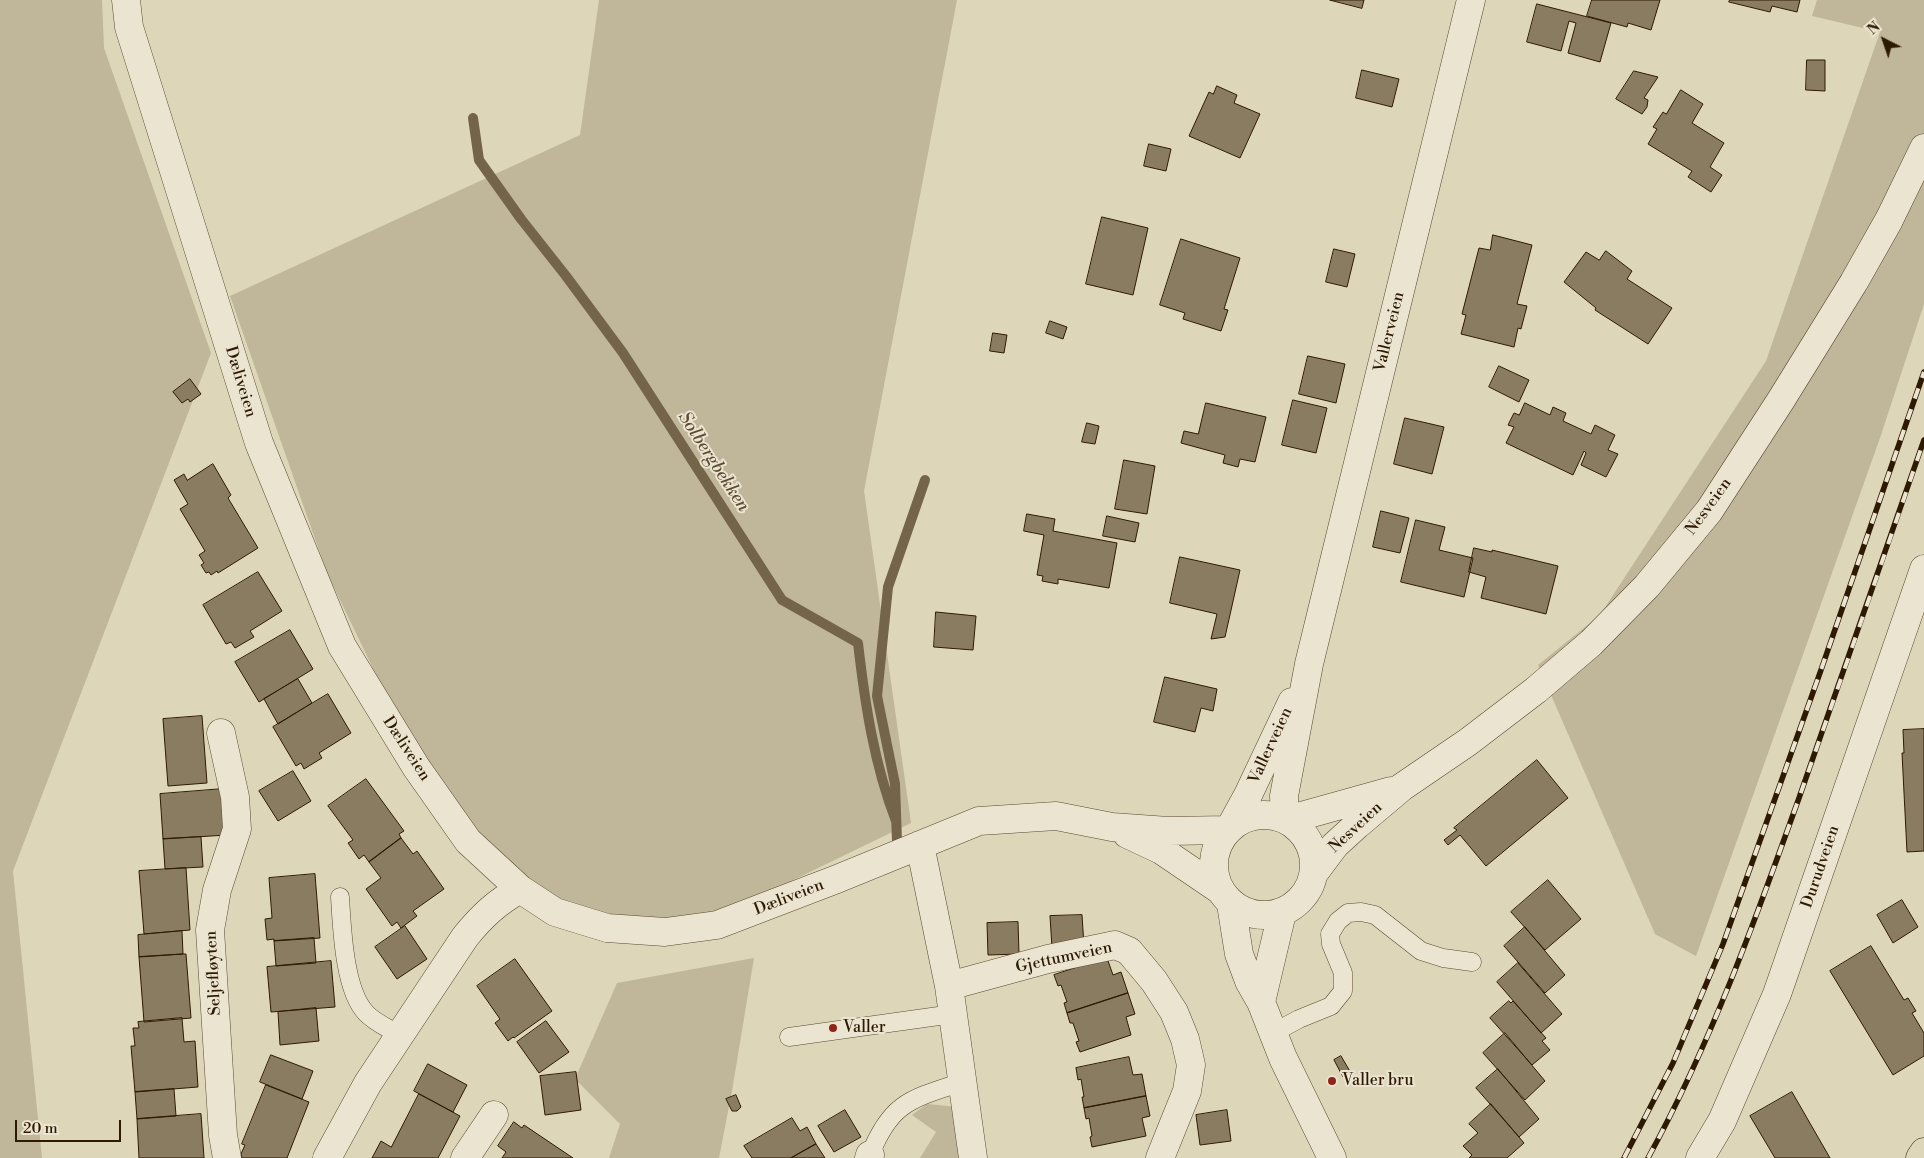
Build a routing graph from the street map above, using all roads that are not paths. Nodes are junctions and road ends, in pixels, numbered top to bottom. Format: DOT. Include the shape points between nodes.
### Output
graph roads {
  1 [pos="126,0"];
  2 [pos="1471,0"];
  3 [pos="1924,148"];
  4 [pos="1924,569"];
  5 [pos="1309,664"];
  6 [pos="221,733"];
  7 [pos="1402,787"];
  8 [pos="1286,819"];
  9 [pos="1112,827"];
  10 [pos="1229,828"];
  11 [pos="920,845"];
  12 [pos="1314,873"];
  13 [pos="520,889"];
  14 [pos="340,897"];
  15 [pos="1225,897"];
  16 [pos="1282,913"];
  17 [pos="1472,962"];
  18 [pos="950,986"];
  19 [pos="1261,1002"];
  20 [pos="953,1014"];
  21 [pos="1273,1033"];
  22 [pos="398,1034"];
  23 [pos="789,1036"];
  24 [pos="962,1082"];
  25 [pos="494,1116"];
  26 [pos="1924,1152"];
  27 [pos="870,1157"];
  28 [pos="227,1158"];
  29 [pos="327,1158"];
  30 [pos="464,1158"];
  31 [pos="973,1158"];
  32 [pos="1160,1158"];
  33 [pos="1332,1158"];
  34 [pos="1700,1158"];
  35 [pos="1920,1158"];
  1 -- 13 [label="street, Dæliveien" via="129,27 258,443 342,646 416,767 468,841"];
  2 -- 5 [label="street, Vallerveien"];
  3 -- 7 [label="street, Nesveien" via="1854,282 1781,400 1709,510 1647,586 1591,643 1536,690"];
  4 -- 34 [label="street, Durudveien" via="1777,994 1722,1121"];
  5 -- 8 [label="street, Vallerveien" via="1284,796"];
  5 -- 10 [label="street, Vallerveien" via="1248,795"];
  6 -- 28 [label="street, Seljefløyten" via="235,797 237,829 217,890 210,930"];
  7 -- 8 [label="street, Nesveien"];
  7 -- 12 [label="street, Nesveien" via="1335,845"];
  8 -- 10 [label="street" via="1266,814 1248,817"];
  8 -- 12 [label="street" via="1304,833 1313,852"];
  9 -- 10 [label="street, Dæliveien" via="1168,831"];
  9 -- 11 [label="street, Dæliveien" via="1056,816 980,821"];
  9 -- 15 [label="street, Dæliveien" via="1161,850"];
  10 -- 15 [label="street" via="1216,848 1213,869"];
  11 -- 13 [label="street, Dæliveien" via="717,926 665,932 608,928 555,912"];
  11 -- 18 [label="street"];
  12 -- 16 [label="street" via="1308,890 1297,904"];
  13 -- 22 [label="street" via="497,902 481,917"];
  14 -- 22 [label="lane" via="350,981 356,997 368,1015"];
  15 -- 16 [label="street" via="1246,913 1264,916"];
  15 -- 19 [label="street" via="1239,954"];
  16 -- 19 [label="street"];
  17 -- 21 [label="lane" via="1421,951 1375,915 1348,913 1330,934 1343,974 1343,992 1331,1006"];
  18 -- 20 [label="street"];
  18 -- 32 [label="street, Gjettumveien" via="1048,959 1115,945 1129,951 1174,1012 1191,1065 1187,1091"];
  19 -- 21 [label="street"];
  20 -- 23 [label="lane"];
  20 -- 24 [label="street"];
  21 -- 33 [label="street"];
  22 -- 29 [label="street"];
  24 -- 27 [label="lane" via="916,1097 890,1116"];
  24 -- 31 [label="street"];
  25 -- 30 [label="street"];
  26 -- 35 [label="main road"];
}
